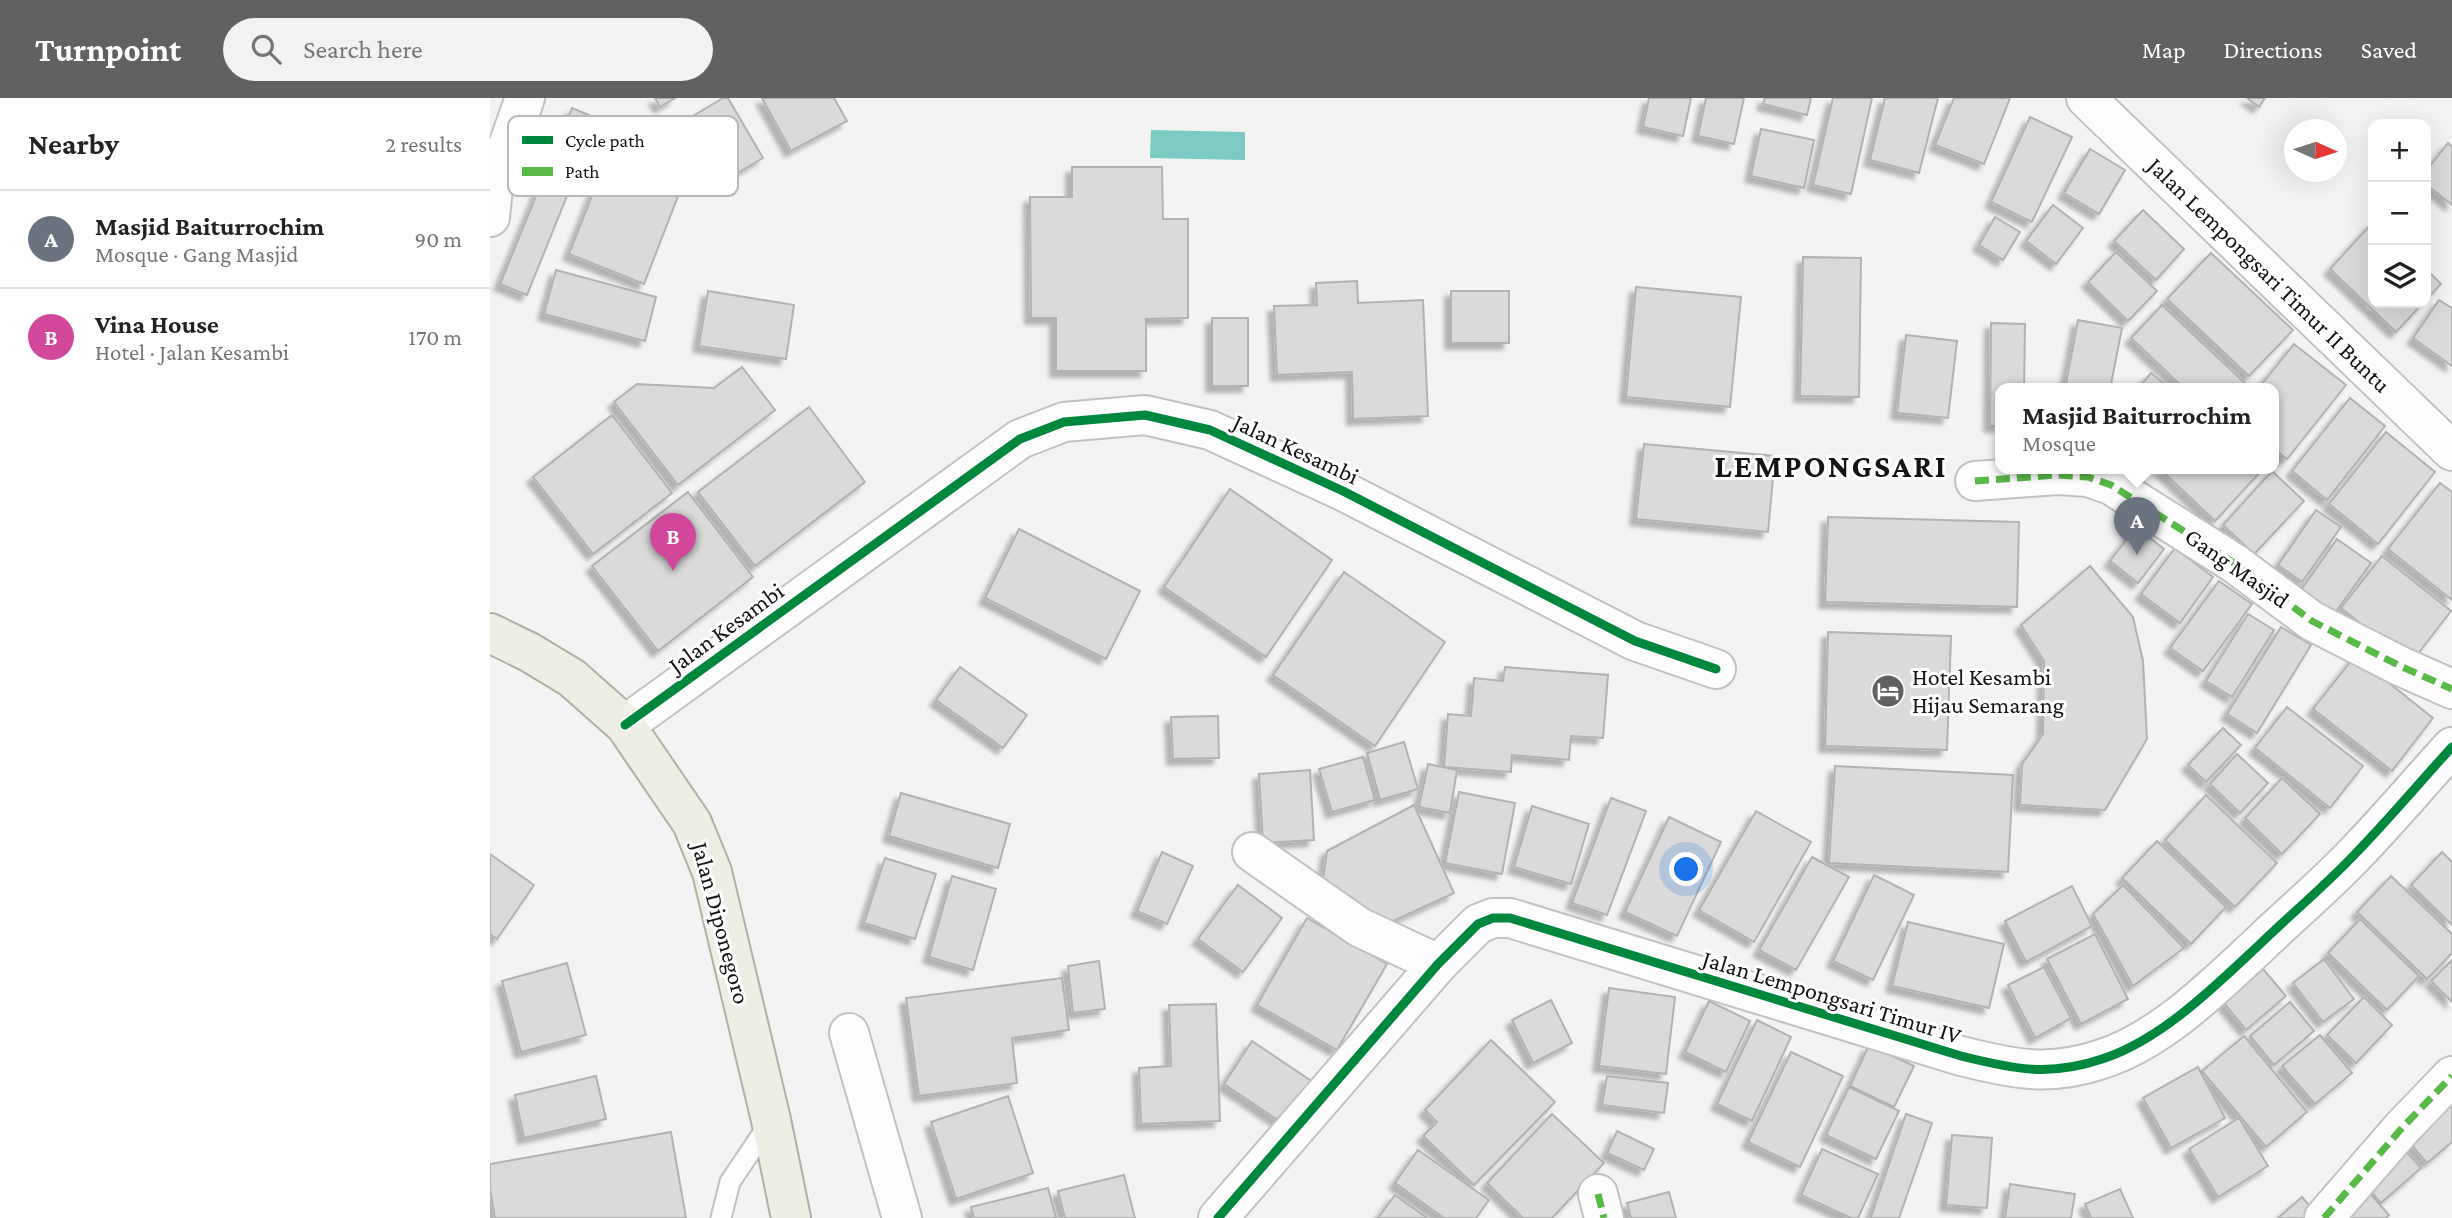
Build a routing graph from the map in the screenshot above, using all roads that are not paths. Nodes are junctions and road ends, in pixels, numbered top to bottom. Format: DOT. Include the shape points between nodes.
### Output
graph roads {
  1 [pos="525,98"];
  2 [pos="2086,98"];
  3 [pos="519,116"];
  4 [pos="508,146"];
  5 [pos="490,217"];
  6 [pos="2452,451"];
  7 [pos="1975,481"];
  8 [pos="490,633"];
  9 [pos="1716,669"];
  10 [pos="2452,689"];
  11 [pos="625,725"];
  12 [pos="2452,747"];
  13 [pos="1252,852"];
  14 [pos="1438,964"];
  15 [pos="849,1033"];
  16 [pos="2452,1076"];
  17 [pos="771,1121"];
  18 [pos="721,1218"];
  19 [pos="791,1218"];
  20 [pos="902,1218"];
  21 [pos="1217,1218"];
  22 [pos="2324,1218"];
  1 -- 3 [label="street"];
  2 -- 6 [label="street, Jalan Lempongsari Timur II Buntu"];
  4 -- 5 [label="street" via="493,188"];
  7 -- 10 [label="street, Gang Masjid" via="2057,475 2088,477 2111,485 2234,563 2312,621"];
  8 -- 11 [label="main road, Jalan Diponegoro" via="572,678"];
  9 -- 11 [label="street, Jalan Kesambi" via="1584,618 1343,491 1210,430 1145,415 1064,422 1020,439"];
  11 -- 17 [label="main road, Jalan Diponegoro" via="692,823 712,872"];
  12 -- 14 [label="street, Jalan Lempongsari Timur IV" via="2355,855 2208,993 2138,1044 2101,1060 2031,1071 2010,1069 1510,918 1478,924"];
  13 -- 14 [label="street" via="1359,927"];
  14 -- 21 [label="street, Jalan Lempongsari Timur IV"];
  15 -- 20 [label="street"];
  16 -- 22 [label="street"];
  17 -- 18 [label="lane" via="730,1182"];
  17 -- 19 [label="main road, Jalan Diponegoro"];
}
